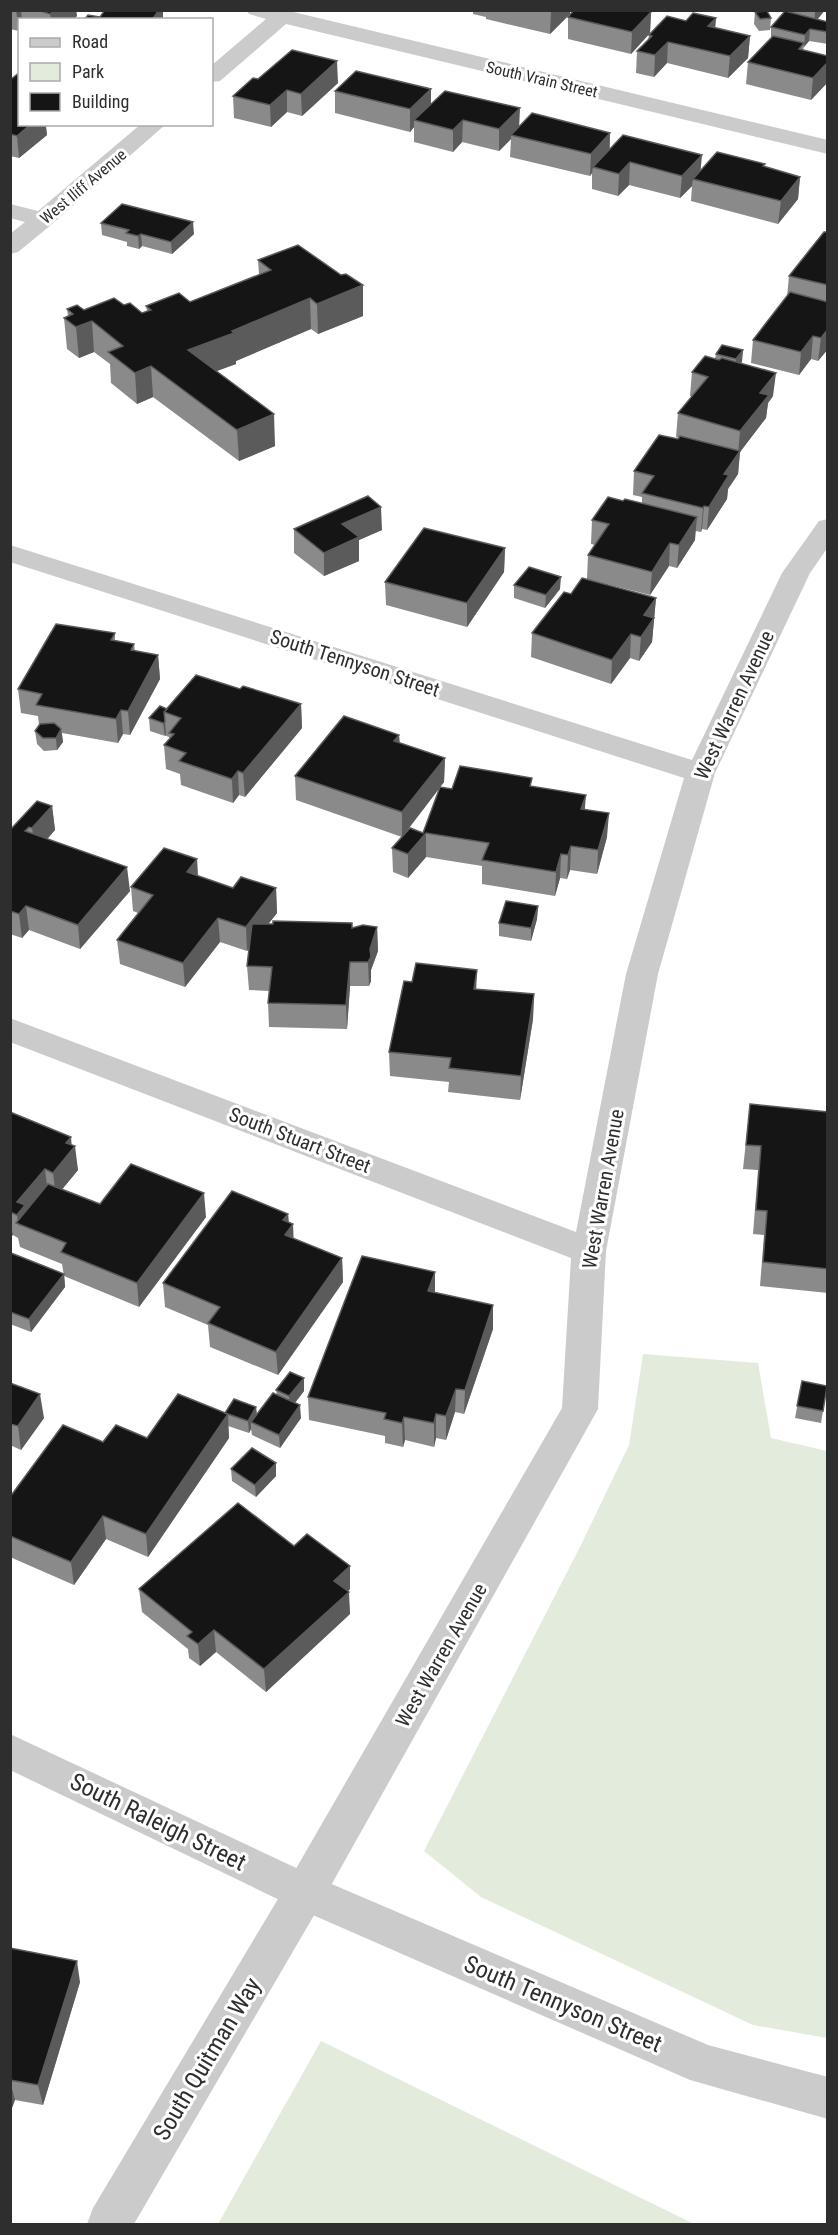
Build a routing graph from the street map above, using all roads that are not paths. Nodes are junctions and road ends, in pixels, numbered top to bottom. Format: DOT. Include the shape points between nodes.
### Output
graph roads {
  1 [pos="256,10"];
  2 [pos="281,17"];
  3 [pos="213,75"];
  4 [pos="153,126"];
  5 [pos="828,147"];
  6 [pos="10,211"];
  7 [pos="43,220"];
  8 [pos="10,247"];
  9 [pos="828,527"];
  10 [pos="10,553"];
  11 [pos="700,773"];
  12 [pos="10,1029"];
  13 [pos="589,1251"];
  14 [pos="10,1751"];
  15 [pos="305,1892"];
  16 [pos="828,2098"];
  17 [pos="109,2224"];
  1 -- 2 [label="street, South Vrain Street"];
  2 -- 3 [label="street"];
  2 -- 5 [label="street, South Vrain Street"];
  4 -- 7 [label="street, West Iliff Avenue"];
  6 -- 7 [label="street"];
  7 -- 8 [label="street, West Iliff Avenue"];
  9 -- 11 [label="street, West Warren Avenue" via="796,573"];
  10 -- 11 [label="street, South Tennyson Street"];
  11 -- 13 [label="street, West Warren Avenue" via="642,974"];
  12 -- 13 [label="street, South Stuart Street"];
  13 -- 15 [label="street, West Warren Avenue" via="580,1409"];
  14 -- 15 [label="street, South Raleigh Street"];
  15 -- 16 [label="street, South Tennyson Street" via="705,2065"];
  15 -- 17 [label="street, South Quitman Way"];
}
